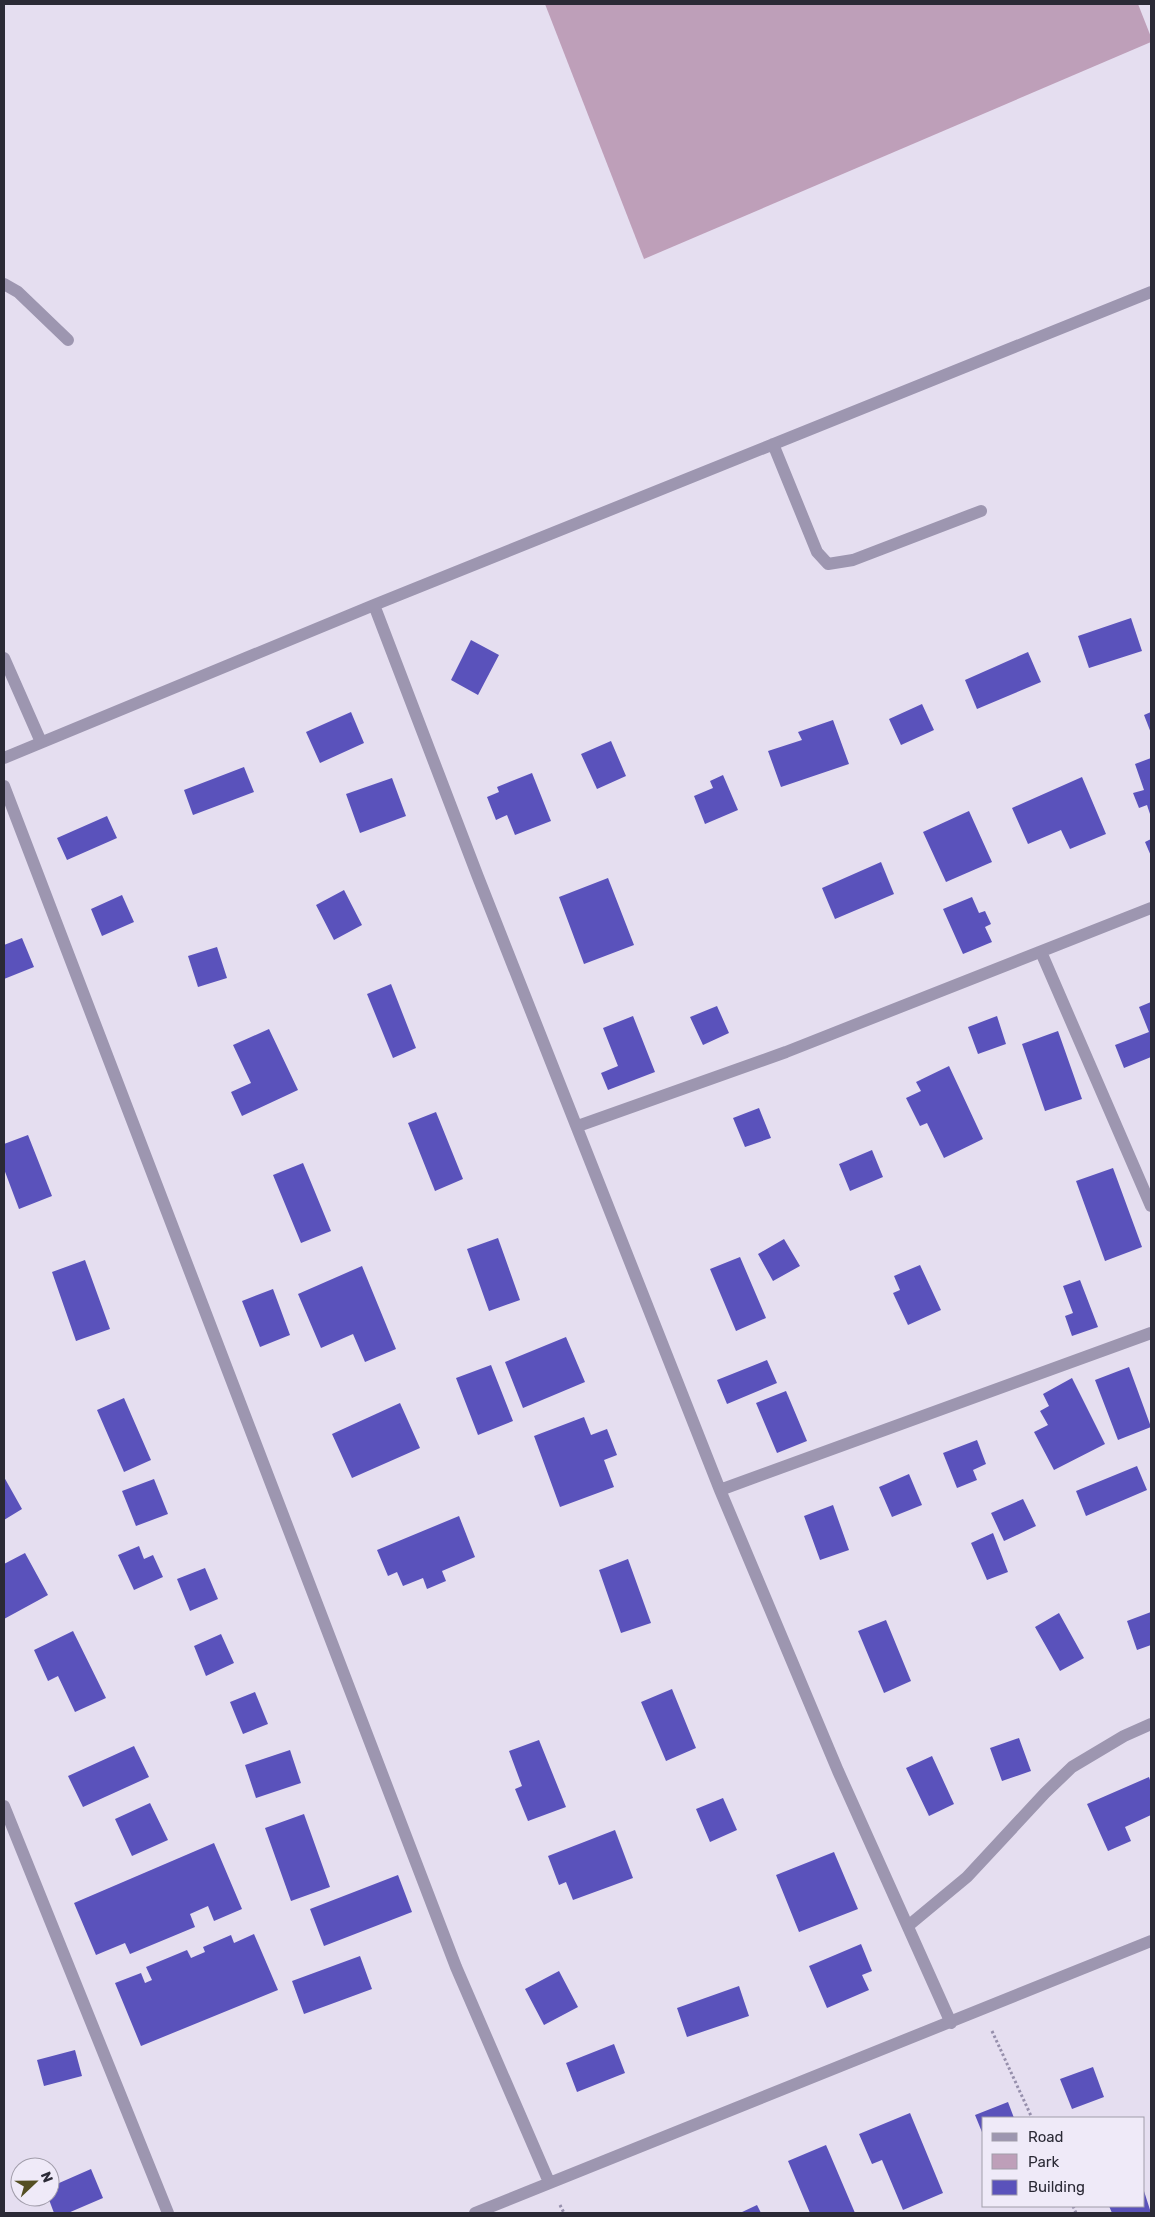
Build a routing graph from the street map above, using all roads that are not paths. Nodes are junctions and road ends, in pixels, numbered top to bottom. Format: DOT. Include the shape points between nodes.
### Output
graph roads {
  1 [pos="4,284"];
  2 [pos="1151,292"];
  3 [pos="68,340"];
  4 [pos="773,444"];
  5 [pos="981,512"];
  6 [pos="374,605"];
  7 [pos="4,658"];
  8 [pos="41,742"];
  9 [pos="4,758"];
  10 [pos="4,786"];
  11 [pos="1151,908"];
  12 [pos="1041,952"];
  13 [pos="578,1126"];
  14 [pos="1151,1206"];
  15 [pos="1151,1333"];
  16 [pos="720,1490"];
  17 [pos="1151,1724"];
  18 [pos="4,1806"];
  19 [pos="908,1926"];
  20 [pos="1151,1941"];
  21 [pos="952,2022"];
  22 [pos="549,2182"];
  23 [pos="168,2213"];
  24 [pos="475,2213"];
  1 -- 3 [label="street" via="18,292"];
  2 -- 4 [label="street"];
  4 -- 5 [label="street" via="817,552 828,564 853,560"];
  4 -- 6 [label="street"];
  6 -- 8 [label="street"];
  6 -- 13 [label="street" via="474,868"];
  7 -- 8 [label="street"];
  8 -- 9 [label="street"];
  10 -- 22 [label="street" via="453,1958"];
  11 -- 12 [label="street"];
  12 -- 13 [label="street" via="786,1052"];
  12 -- 14 [label="street"];
  13 -- 16 [label="street"];
  15 -- 16 [label="street"];
  16 -- 19 [label="street" via="838,1771"];
  17 -- 19 [label="street" via="1072,1767 967,1877"];
  18 -- 23 [label="street"];
  19 -- 21 [label="street"];
  20 -- 21 [label="street"];
  21 -- 22 [label="street"];
  22 -- 24 [label="street"];
}
